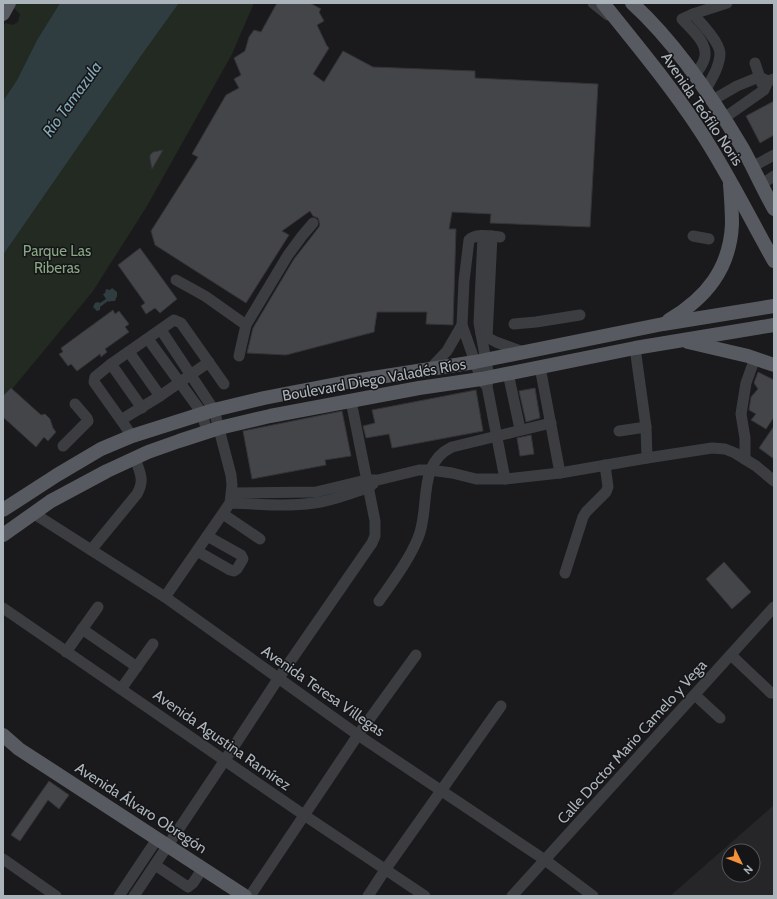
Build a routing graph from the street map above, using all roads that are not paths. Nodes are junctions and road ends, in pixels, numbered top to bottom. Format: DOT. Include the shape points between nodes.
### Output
graph roads {
  1 [pos="9,3"];
  2 [pos="593,3"];
  3 [pos="603,3"];
  4 [pos="727,3"];
  5 [pos="634,4"];
  6 [pos="3,14"];
  7 [pos="693,14"];
  8 [pos="619,22"];
  9 [pos="755,63"];
  10 [pos="694,76"];
  11 [pos="766,82"];
  12 [pos="708,96"];
  13 [pos="724,118"];
  14 [pos="774,156"];
  15 [pos="752,167"];
  16 [pos="774,176"];
  17 [pos="729,179"];
  18 [pos="762,184"];
  19 [pos="773,205"];
  20 [pos="313,224"];
  21 [pos="692,236"];
  22 [pos="709,239"];
  23 [pos="774,262"];
  24 [pos="176,280"];
  25 [pos="774,306"];
  26 [pos="580,315"];
  27 [pos="514,324"];
  28 [pos="663,324"];
  29 [pos="246,325"];
  30 [pos="462,325"];
  31 [pos="774,325"];
  32 [pos="161,330"];
  33 [pos="484,336"];
  34 [pos="148,340"];
  35 [pos="680,341"];
  36 [pos="635,348"];
  37 [pos="129,352"];
  38 [pos="523,352"];
  39 [pos="239,356"];
  40 [pos="755,358"];
  41 [pos="480,361"];
  42 [pos="209,362"];
  43 [pos="111,364"];
  44 [pos="774,365"];
  45 [pos="540,367"];
  46 [pos="430,369"];
  47 [pos="508,373"];
  48 [pos="191,375"];
  49 [pos="485,381"];
  50 [pos="180,383"];
  51 [pos="224,384"];
  52 [pos="160,396"];
  53 [pos="351,401"];
  54 [pos="75,404"];
  55 [pos="142,408"];
  56 [pos="208,411"];
  57 [pos="122,420"];
  58 [pos="551,423"];
  59 [pos="646,427"];
  60 [pos="520,429"];
  61 [pos="213,430"];
  62 [pos="619,431"];
  63 [pos="132,436"];
  64 [pos="496,436"];
  65 [pos="63,446"];
  66 [pos="135,458"];
  67 [pos="647,458"];
  68 [pos="745,459"];
  69 [pos="605,466"];
  70 [pos="430,470"];
  71 [pos="560,473"];
  72 [pos="505,479"];
  73 [pos="774,481"];
  74 [pos="367,484"];
  75 [pos="231,498"];
  76 [pos="3,510"];
  77 [pos="33,513"];
  78 [pos="223,514"];
  79 [pos="3,535"];
  80 [pos="207,536"];
  81 [pos="260,539"];
  82 [pos="92,550"];
  83 [pos="197,551"];
  84 [pos="565,573"];
  85 [pos="165,597"];
  86 [pos="379,601"];
  87 [pos="98,607"];
  88 [pos="774,607"];
  89 [pos="3,608"];
  90 [pos="82,629"];
  91 [pos="153,644"];
  92 [pos="66,652"];
  93 [pos="416,655"];
  94 [pos="731,655"];
  95 [pos="137,667"];
  96 [pos="278,679"];
  97 [pos="121,689"];
  98 [pos="774,693"];
  99 [pos="696,695"];
  100 [pos="501,706"];
  101 [pos="720,718"];
  102 [pos="3,735"];
  103 [pos="358,735"];
  104 [pos="3,742"];
  105 [pos="19,749"];
  106 [pos="226,760"];
  107 [pos="442,790"];
  108 [pos="304,815"];
  109 [pos="163,842"];
  110 [pos="3,860"];
  111 [pos="545,860"];
  112 [pos="155,865"];
  113 [pos="203,868"];
  114 [pos="385,870"];
  115 [pos="56,896"];
  116 [pos="119,896"];
  117 [pos="134,896"];
  118 [pos="245,896"];
  119 [pos="250,896"];
  120 [pos="368,896"];
  121 [pos="425,896"];
  122 [pos="512,896"];
  123 [pos="593,896"];
  1 -- 6 [label="main road"];
  2 -- 8 [label="street"];
  3 -- 8 [label="main road, Avenida Teófilo Noris"];
  4 -- 7 [label="street"];
  5 -- 10 [label="main road, Avenida Teófilo Noris"];
  7 -- 10 [label="street" via="682,19 702,44 705,54"];
  7 -- 12 [label="street" via="720,51"];
  8 -- 17 [label="main road, Avenida Teófilo Noris" via="676,96"];
  9 -- 11 [label="street"];
  10 -- 12 [label="main road, Avenida Teófilo Noris"];
  11 -- 12 [label="street" via="736,86"];
  11 -- 13 [label="street"];
  12 -- 13 [label="main road, Avenida Teófilo Noris"];
  13 -- 15 [label="main road, Avenida Teófilo Noris"];
  14 -- 15 [label="street"];
  15 -- 18 [label="main road, Avenida Teófilo Noris"];
  16 -- 18 [label="street"];
  17 -- 23 [label="main road, Avenida Teófilo Noris"];
  17 -- 28 [label="main road" via="732,217 730,241 718,275 694,303"];
  18 -- 19 [label="main road, Avenida Teófilo Noris"];
  20 -- 29 [label="street" via="288,255"];
  21 -- 22 [label="street"];
  24 -- 29 [label="street" via="205,296"];
  25 -- 28 [label="main road, Boulevard Diego Valadés Ríos"];
  26 -- 27 [label="street"];
  28 -- 38 [label="main road, Boulevard Diego Valadés Ríos"];
  29 -- 39 [label="street"];
  30 -- 33 [label="street" via="469,240 472,237 492,236 479,323"];
  30 -- 41 [label="street"];
  30 -- 46 [label="street" via="451,346"];
  31 -- 35 [label="main road, Boulevard Diego Valadés Ríos"];
  32 -- 34 [label="street"];
  32 -- 42 [label="street" via="174,320 181,323"];
  32 -- 48 [label="street"];
  33 -- 38 [label="street"];
  33 -- 41 [label="street"];
  34 -- 37 [label="street"];
  34 -- 50 [label="street"];
  35 -- 36 [label="main road, Boulevard Diego Valadés Ríos"];
  35 -- 40 [label="main road"];
  36 -- 45 [label="main road, Boulevard Diego Valadés Ríos"];
  36 -- 59 [label="street"];
  37 -- 43 [label="street"];
  37 -- 52 [label="street"];
  38 -- 41 [label="main road, Boulevard Diego Valadés Ríos"];
  40 -- 44 [label="main road"];
  40 -- 68 [label="street" via="746,383 741,414"];
  41 -- 46 [label="main road, Boulevard Diego Valadés Ríos"];
  41 -- 49 [label="street"];
  42 -- 48 [label="street"];
  42 -- 51 [label="street"];
  43 -- 55 [label="street"];
  43 -- 57 [label="street" via="95,377 94,382"];
  45 -- 47 [label="main road, Boulevard Diego Valadés Ríos"];
  45 -- 58 [label="street"];
  46 -- 56 [label="main road, Boulevard Diego Valadés Ríos" via="264,398"];
  47 -- 49 [label="main road, Boulevard Diego Valadés Ríos"];
  47 -- 60 [label="street"];
  48 -- 50 [label="street"];
  48 -- 56 [label="street"];
  49 -- 53 [label="main road, Boulevard Diego Valadés Ríos" via="419,388"];
  49 -- 64 [label="street"];
  50 -- 52 [label="street"];
  50 -- 56 [label="street"];
  52 -- 55 [label="street"];
  53 -- 61 [label="main road, Boulevard Diego Valadés Ríos"];
  53 -- 74 [label="street"];
  54 -- 65 [label="street" via="88,421"];
  55 -- 57 [label="street"];
  56 -- 61 [label="street"];
  56 -- 63 [label="main road, Boulevard Diego Valadés Ríos"];
  57 -- 63 [label="street"];
  58 -- 60 [label="street"];
  58 -- 71 [label="street"];
  59 -- 62 [label="street"];
  59 -- 67 [label="street"];
  60 -- 64 [label="street"];
  61 -- 66 [label="main road, Boulevard Diego Valadés Ríos"];
  61 -- 75 [label="street" via="231,475"];
  63 -- 76 [label="main road, Boulevard Diego Valadés Ríos" via="92,454"];
  64 -- 70 [label="street" via="447,450"];
  64 -- 72 [label="street"];
  66 -- 77 [label="main road, Boulevard Diego Valadés Ríos" via="81,484"];
  66 -- 82 [label="street" via="141,474 141,487"];
  67 -- 68 [label="street" via="712,448 725,449"];
  67 -- 69 [label="street"];
  68 -- 73 [label="street"];
  69 -- 71 [label="street"];
  69 -- 84 [label="street" via="608,487 583,517"];
  70 -- 72 [label="street" via="476,479"];
  70 -- 74 [label="street" via="410,472"];
  70 -- 86 [label="street" via="419,537"];
  71 -- 72 [label="street"];
  74 -- 75 [label="street" via="311,493"];
  74 -- 96 [label="street" via="376,529 372,544"];
  75 -- 78 [label="street"];
  77 -- 79 [label="main road, Boulevard Diego Valadés Ríos"];
  77 -- 82 [label="street, Avenida Teresa Villegas"];
  78 -- 80 [label="street"];
  78 -- 81 [label="street"];
  80 -- 83 [label="street"];
  80 -- 83 [label="street" via="241,555 243,559 237,569 230,570"];
  82 -- 85 [label="street, Avenida Teresa Villegas"];
  83 -- 85 [label="street"];
  85 -- 96 [label="street, Avenida Teresa Villegas"];
  87 -- 90 [label="street"];
  88 -- 94 [label="street, Calle Doctor Mario Camelo y Vega"];
  89 -- 92 [label="street, Avenida Agustina Ramírez"];
  90 -- 92 [label="street"];
  90 -- 95 [label="street"];
  91 -- 95 [label="street"];
  92 -- 97 [label="street, Avenida Agustina Ramírez"];
  93 -- 103 [label="street"];
  94 -- 98 [label="street"];
  94 -- 99 [label="street, Calle Doctor Mario Camelo y Vega"];
  95 -- 97 [label="street"];
  96 -- 103 [label="street, Avenida Teresa Villegas"];
  96 -- 106 [label="street"];
  97 -- 106 [label="street, Avenida Agustina Ramírez"];
  99 -- 101 [label="street"];
  99 -- 111 [label="street, Calle Doctor Mario Camelo y Vega"];
  100 -- 107 [label="street"];
  102 -- 105 [label="main road, Avenida Álvaro Obregón"];
  103 -- 107 [label="street, Avenida Teresa Villegas"];
  103 -- 108 [label="street"];
  104 -- 105 [label="main road, Avenida Álvaro Obregón"];
  105 -- 109 [label="main road, Avenida Álvaro Obregón"];
  106 -- 108 [label="street, Avenida Agustina Ramírez"];
  106 -- 109 [label="street"];
  107 -- 111 [label="street, Avenida Teresa Villegas"];
  107 -- 114 [label="street"];
  108 -- 114 [label="street, Avenida Agustina Ramírez"];
  108 -- 119 [label="street"];
  109 -- 112 [label="street"];
  109 -- 113 [label="main road, Avenida Álvaro Obregón"];
  109 -- 116 [label="street"];
  110 -- 115 [label="street"];
  111 -- 122 [label="street, Calle Doctor Mario Camelo y Vega"];
  111 -- 123 [label="street, Avenida Teresa Villegas"];
  112 -- 113 [label="street" via="188,887"];
  112 -- 117 [label="street"];
  113 -- 118 [label="main road, Avenida Álvaro Obregón"];
  114 -- 120 [label="street"];
  114 -- 121 [label="street, Avenida Agustina Ramírez"];
}
